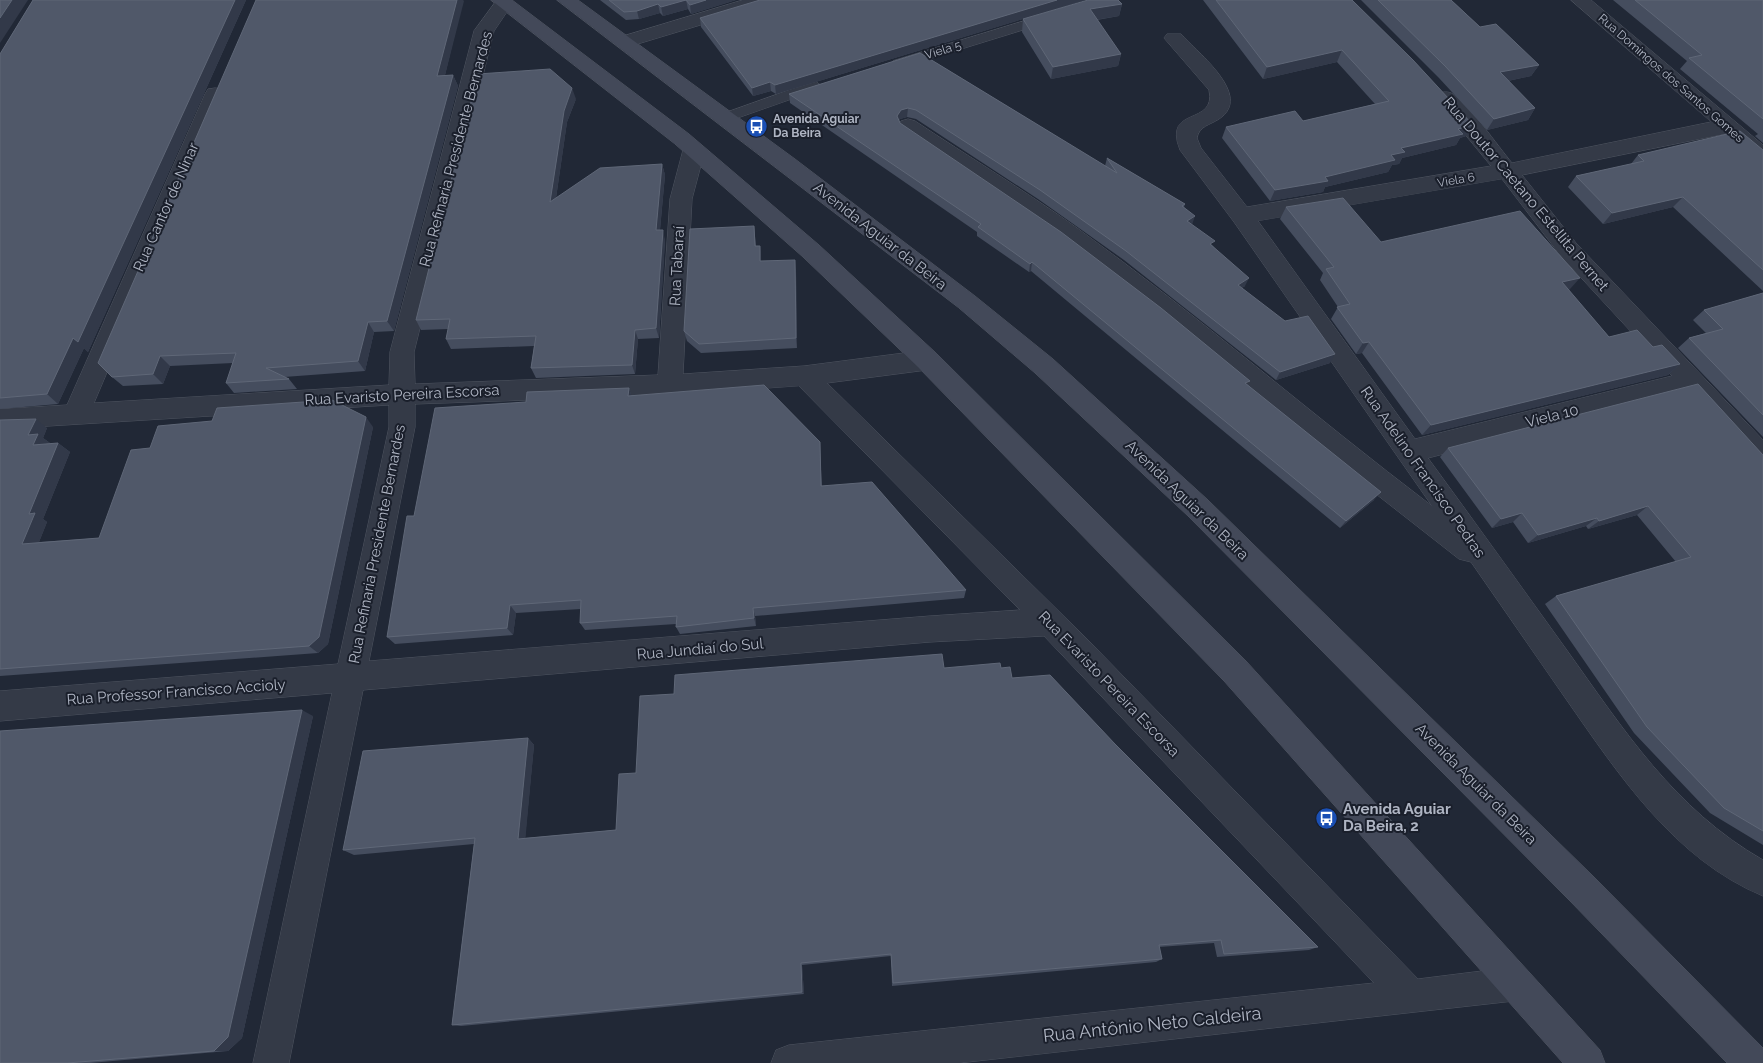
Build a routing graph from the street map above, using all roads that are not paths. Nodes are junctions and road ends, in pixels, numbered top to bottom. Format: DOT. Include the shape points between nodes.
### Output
graph roads {
  1 [pos="566,0"];
  2 [pos="763,0"];
  3 [pos="1580,0"];
  4 [pos="502,2"];
  5 [pos="1064,12"];
  6 [pos="1174,38"];
  7 [pos="624,42"];
  8 [pos="883,68"];
  9 [pos="225,72"];
  10 [pos="1427,80"];
  11 [pos="830,82"];
  12 [pos="724,118"];
  13 [pos="908,126"];
  14 [pos="1727,126"];
  15 [pos="694,150"];
  16 [pos="1763,156"];
  17 [pos="1508,171"];
  18 [pos="1242,216"];
  19 [pos="927,360"];
  20 [pos="804,376"];
  21 [pos="1693,381"];
  22 [pos="670,385"];
  23 [pos="400,394"];
  24 [pos="76,414"];
  25 [pos="0,419"];
  26 [pos="1411,451"];
  27 [pos="1763,457"];
  28 [pos="1488,564"];
  29 [pos="1049,622"];
  30 [pos="352,679"];
  31 [pos="0,706"];
  32 [pos="1763,880"];
  33 [pos="1514,984"];
  34 [pos="1411,997"];
  35 [pos="271,1063"];
  36 [pos="789,1063"];
  37 [pos="1586,1063"];
  38 [pos="1752,1063"];
  1 -- 7 [label="main road, Avenida Aguiar da Beira"];
  2 -- 7 [label="street"];
  3 -- 14 [label="street, Rua Domingos dos Santos Gomes"];
  4 -- 15 [label="main road"];
  4 -- 23 [label="street, Rua Refinaria Presidente Bernardes" via="484,31 402,352"];
  5 -- 8 [label="lane, Viela 5"];
  6 -- 18 [label="street, Rua Adelino Francisco Pedras" via="1219,88 1222,96 1219,111 1190,126 1185,134 1186,142"];
  7 -- 12 [label="main road, Avenida Aguiar da Beira"];
  9 -- 24 [label="street, Rua Cantor de Ninar"];
  10 -- 17 [label="street, Rua Doutor Caetano Estellita Pernet"];
  11 -- 12 [label="lane"];
  12 -- 38 [label="main road, Avenida Aguiar da Beira" via="967,302 1044,366 1205,515 1582,889"];
  13 -- 28 [label="street" via="1068,233 1362,468"];
  14 -- 16 [label="street, Rua Domingos dos Santos Gomes"];
  14 -- 17 [label="street, Viela 6"];
  15 -- 19 [label="main road" via="811,251"];
  15 -- 22 [label="street, Rua Tabaraí" via="681,199"];
  17 -- 18 [label="street, Viela 6"];
  17 -- 21 [label="street, Rua Doutor Caetano Estellita Pernet" via="1568,249"];
  18 -- 26 [label="street, Rua Adelino Francisco Pedras"];
  19 -- 20 [label="street, Rua Evaristo Pereira Escorsa"];
  19 -- 33 [label="main road" via="1235,671"];
  20 -- 22 [label="street, Rua Evaristo Pereira Escorsa"];
  20 -- 29 [label="street, Rua Evaristo Pereira Escorsa"];
  21 -- 26 [label="street, Viela 10"];
  21 -- 27 [label="street, Rua Doutor Caetano Estellita Pernet"];
  22 -- 23 [label="street, Rua Evaristo Pereira Escorsa"];
  23 -- 24 [label="street, Rua Evaristo Pereira Escorsa"];
  23 -- 30 [label="street, Rua Refinaria Presidente Bernardes" via="402,427"];
  24 -- 25 [label="street, Rua Evaristo Pereira Escorsa"];
  26 -- 28 [label="street, Rua Adelino Francisco Pedras"];
  28 -- 32 [label="street, Rua Adelino Francisco Pedras" via="1630,764 1674,814 1720,854"];
  29 -- 30 [label="street, Rua Jundiaí do Sul" via="920,630"];
  29 -- 34 [label="street, Rua Evaristo Pereira Escorsa"];
  30 -- 31 [label="street, Rua Professor Francisco Accioly"];
  30 -- 35 [label="street, Rua Refinaria Presidente Bernardes"];
  33 -- 34 [label="street, Rua Antônio Neto Caldeira"];
  33 -- 37 [label="main road"];
  34 -- 36 [label="street, Rua Antônio Neto Caldeira"];
}
